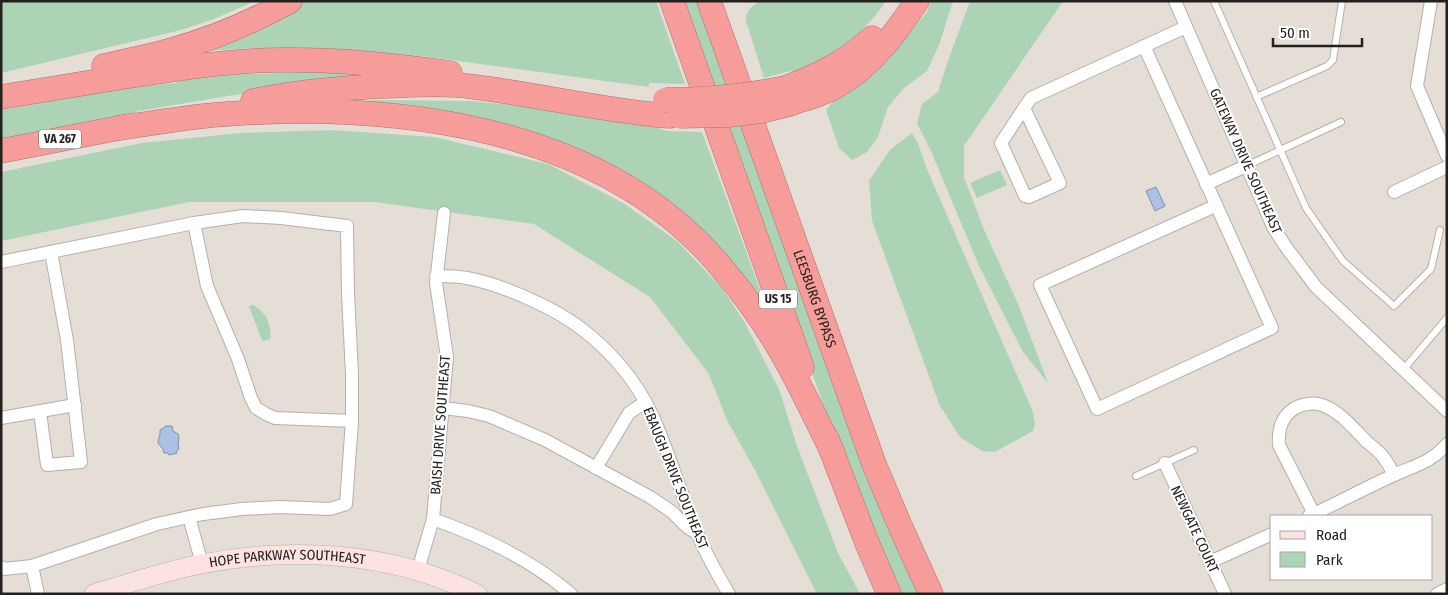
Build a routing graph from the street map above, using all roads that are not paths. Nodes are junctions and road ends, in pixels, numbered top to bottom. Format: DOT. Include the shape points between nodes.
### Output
graph roads {
  1 [pos="290,1"];
  2 [pos="672,1"];
  3 [pos="710,1"];
  4 [pos="901,1"];
  5 [pos="917,1"];
  6 [pos="1175,1"];
  7 [pos="1214,1"];
  8 [pos="1342,1"];
  9 [pos="1431,1"];
  10 [pos="1186,27"];
  11 [pos="1144,46"];
  12 [pos="1,89"];
  13 [pos="787,96"];
  14 [pos="1,97"];
  15 [pos="1256,98"];
  16 [pos="667,108"];
  17 [pos="1024,108"];
  18 [pos="1341,122"];
  19 [pos="120,128"];
  20 [pos="1280,150"];
  21 [pos="1,151"];
  22 [pos="1447,156"];
  23 [pos="1246,166"];
  24 [pos="1447,167"];
  25 [pos="1206,184"];
  26 [pos="1394,192"];
  27 [pos="1215,206"];
  28 [pos="444,213"];
  29 [pos="194,223"];
  30 [pos="1440,230"];
  31 [pos="51,252"];
  32 [pos="1,262"];
  33 [pos="436,276"];
  34 [pos="1447,318"];
  35 [pos="1403,370"];
  36 [pos="645,402"];
  37 [pos="75,405"];
  38 [pos="443,408"];
  39 [pos="1447,411"];
  40 [pos="40,412"];
  41 [pos="1,418"];
  42 [pos="352,421"];
  43 [pos="1447,444"];
  44 [pos="1194,450"];
  45 [pos="833,453"];
  46 [pos="1165,464"];
  47 [pos="596,468"];
  48 [pos="1394,475"];
  49 [pos="1136,476"];
  50 [pos="1311,515"];
  51 [pos="189,517"];
  52 [pos="433,519"];
  53 [pos="698,534"];
  54 [pos="1270,535"];
  55 [pos="1210,562"];
  56 [pos="202,564"];
  57 [pos="32,566"];
  58 [pos="1,567"];
  59 [pos="418,570"];
  60 [pos="1447,590"];
  61 [pos="38,594"];
  62 [pos="94,594"];
  63 [pos="477,594"];
  64 [pos="570,594"];
  65 [pos="729,594"];
  66 [pos="889,594"];
  67 [pos="931,594"];
  68 [pos="1225,594"];
  69 [pos="1437,594"];
  1 -- 12 [label="highway" via="246,23 169,51"];
  2 -- 45 [label="highway, US 15"];
  3 -- 67 [label="highway, LEESBURG BYPASS / US 15" via="874,464"];
  4 -- 13 [label="highway" via="873,37 858,50"];
  5 -- 13 [label="highway" via="888,41 858,71 820,94"];
  6 -- 10 [label="street, GATEWAY DRIVE SOUTHEAST"];
  7 -- 15 [label="lane"];
  8 -- 15 [label="lane" via="1333,60 1327,66"];
  9 -- 22 [label="street" via="1417,86"];
  10 -- 11 [label="street"];
  10 -- 23 [label="street, GATEWAY DRIVE SOUTHEAST"];
  11 -- 17 [label="street" via="1031,98"];
  11 -- 25 [label="street"];
  13 -- 16 [label="highway, bridge" via="763,93 690,100"];
  14 -- 16 [label="highway" via="182,68 238,62 324,60 400,65"];
  15 -- 20 [label="lane"];
  16 -- 19 [label="highway" via="641,114 474,87 428,84 299,92"];
  17 -- 17 [label="street" via="1060,182 1029,197 1001,143"];
  18 -- 20 [label="lane"];
  19 -- 21 [label="highway, VA 267"];
  19 -- 45 [label="highway" via="226,114 338,111 376,114 424,120 519,140 587,166 655,207 700,244 726,274 755,311 788,364"];
  20 -- 23 [label="lane"];
  20 -- 30 [label="lane" via="1306,208 1343,261 1394,306 1431,269"];
  23 -- 25 [label="street"];
  23 -- 35 [label="street, GATEWAY DRIVE SOUTHEAST" via="1274,226 1302,269 1334,305"];
  24 -- 26 [label="street"];
  25 -- 27 [label="street"];
  27 -- 27 [label="street" via="1040,285 1097,409 1272,328"];
  28 -- 33 [label="street, BAISH DRIVE SOUTHEAST"];
  29 -- 31 [label="street"];
  29 -- 42 [label="street" via="207,286 256,408 276,418"];
  29 -- 42 [label="street" via="242,216 347,226"];
  31 -- 32 [label="street"];
  31 -- 37 [label="street"];
  33 -- 36 [label="street, EBAUGH DRIVE SOUTHEAST" via="468,278 550,308 598,342 632,381"];
  33 -- 38 [label="street, BAISH DRIVE SOUTHEAST" via="447,357"];
  34 -- 35 [label="lane"];
  35 -- 39 [label="street, GATEWAY DRIVE SOUTHEAST"];
  36 -- 47 [label="street" via="628,413"];
  36 -- 53 [label="street, EBAUGH DRIVE SOUTHEAST" via="657,425"];
  37 -- 40 [label="street"];
  37 -- 40 [label="street" via="81,462 47,465"];
  38 -- 47 [label="street" via="468,411 505,422"];
  38 -- 52 [label="street, BAISH DRIVE SOUTHEAST"];
  40 -- 41 [label="street"];
  42 -- 51 [label="street" via="346,504 330,509 242,509"];
  43 -- 48 [label="street" via="1425,462"];
  44 -- 46 [label="lane"];
  45 -- 66 [label="highway, US 15" via="866,543"];
  46 -- 49 [label="lane"];
  46 -- 55 [label="street, NEWGATE COURT"];
  47 -- 53 [label="street" via="650,497"];
  48 -- 50 [label="street"];
  48 -- 50 [label="street" via="1384,458 1337,413 1322,405 1301,405 1286,416 1278,434 1279,445"];
  51 -- 56 [label="street"];
  51 -- 57 [label="street" via="157,524"];
  52 -- 59 [label="street, BAISH DRIVE SOUTHEAST"];
  52 -- 64 [label="street" via="503,548"];
  53 -- 65 [label="street, EBAUGH DRIVE SOUTHEAST"];
  54 -- 55 [label="street"];
  55 -- 68 [label="street, NEWGATE COURT"];
  56 -- 59 [label="street, HOPE PARKWAY SOUTHEAST" via="281,555 321,555 386,562"];
  56 -- 62 [label="street, HOPE PARKWAY SOUTHEAST"];
  57 -- 58 [label="street"];
  57 -- 61 [label="street"];
  59 -- 63 [label="street, HOPE PARKWAY SOUTHEAST"];
  60 -- 69 [label="street"];
}
